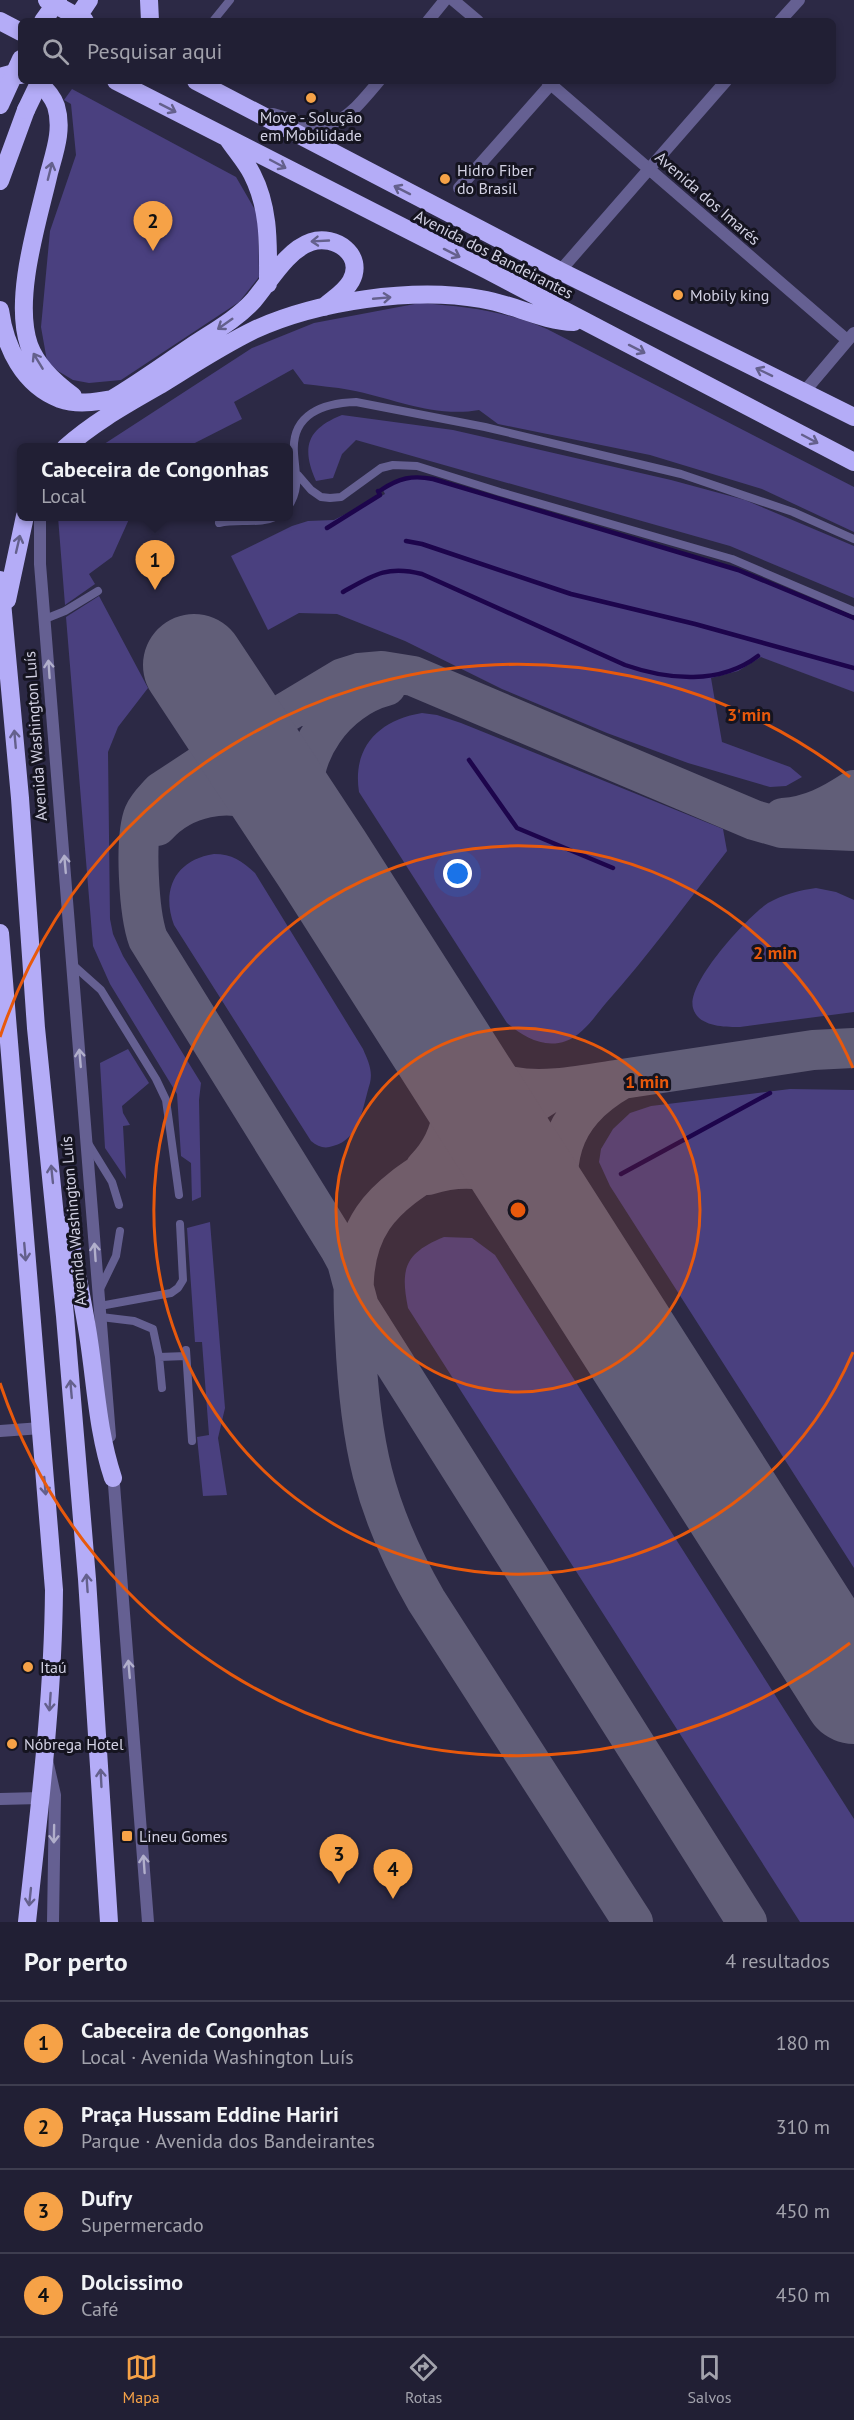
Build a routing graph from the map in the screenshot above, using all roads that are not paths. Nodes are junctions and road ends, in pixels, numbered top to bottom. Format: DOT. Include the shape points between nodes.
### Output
graph roads {
  1 [pos="47,0"];
  2 [pos="58,0"];
  3 [pos="89,0"];
  4 [pos="149,0"];
  5 [pos="230,0"];
  6 [pos="445,0"];
  7 [pos="453,0"];
  8 [pos="799,0"];
  9 [pos="45,18"];
  10 [pos="77,18"];
  11 [pos="80,18"];
  12 [pos="150,18"];
  13 [pos="215,18"];
  14 [pos="430,18"];
  15 [pos="474,18"];
  16 [pos="783,18"];
  17 [pos="0,21"];
  18 [pos="18,30"];
  19 [pos="18,66"];
  20 [pos="18,75"];
  21 [pos="0,77"];
  22 [pos="37,84"];
  23 [pos="41,84"];
  24 [pos="122,84"];
  25 [pos="201,84"];
  26 [pos="376,84"];
  27 [pos="548,84"];
  28 [pos="550,84"];
  29 [pos="723,84"];
  30 [pos="236,103"];
  31 [pos="0,105"];
  32 [pos="226,137"];
  33 [pos="650,170"];
  34 [pos="0,182"];
  35 [pos="459,188"];
  36 [pos="560,271"];
  37 [pos="268,284"];
  38 [pos="324,307"];
  39 [pos="0,310"];
  40 [pos="1,316"];
  41 [pos="585,322"];
  42 [pos="851,337"];
  43 [pos="804,392"];
  44 [pos="78,402"];
  45 [pos="854,417"];
  46 [pos="72,443"];
  47 [pos="854,462"];
  48 [pos="298,475"];
  49 [pos="293,501"];
  50 [pos="24,521"];
  51 [pos="40,521"];
  52 [pos="228,521"];
  53 [pos="228,521"];
  54 [pos="266,521"];
  55 [pos="219,523"];
  56 [pos="854,539"];
  57 [pos="0,580"];
  58 [pos="98,591"];
  59 [pos="854,611"];
  60 [pos="4,614"];
  61 [pos="45,619"];
  62 [pos="0,933"];
  63 [pos="73,965"];
  64 [pos="87,1141"];
  65 [pos="179,1195"];
  66 [pos="120,1205"];
  67 [pos="56,1217"];
  68 [pos="180,1224"];
  69 [pos="120,1231"];
  70 [pos="99,1293"];
  71 [pos="100,1311"];
  72 [pos="159,1357"];
  73 [pos="162,1388"];
  74 [pos="40,1428"];
  75 [pos="0,1431"];
  76 [pos="192,1441"];
  77 [pos="113,1478"];
  78 [pos="45,1756"];
  79 [pos="40,1798"];
  80 [pos="0,1799"];
  81 [pos="27,1922"];
  82 [pos="53,1922"];
  83 [pos="110,1922"];
  84 [pos="148,1922"];
  1 -- 11 [label="highway"];
  2 -- 9 [label="highway, bridge"];
  3 -- 10 [label="highway, bridge"];
  4 -- 12 [label="highway"];
  5 -- 13 [label="lane"];
  6 -- 14 [label="street"];
  7 -- 15 [label="street"];
  8 -- 16 [label="street"];
  17 -- 18 [label="highway"];
  19 -- 31 [label="highway, bridge"];
  20 -- 21 [label="highway"];
  22 -- 34 [label="highway, bridge"];
  44 -- 23 [label="highway, one-way" via="39,365 29,345 25,322 32,246 59,128 55,103"];
  24 -- 32 [label="highway, Avenida dos Bandeirantes, one-way"];
  25 -- 30 [label="highway, Avenida dos Bandeirantes"];
  26 -- 30 [label="street" via="353,112 331,124 290,119"];
  27 -- 35 [label="street"];
  28 -- 33 [label="street, Avenida dos Imarés"];
  29 -- 33 [label="street"];
  36 -- 30 [label="highway, Avenida dos Bandeirantes, one-way"];
  32 -- 37 [label="highway" via="251,172 262,196 267,218"];
  32 -- 41 [label="highway, Avenida dos Bandeirantes, one-way"];
  33 -- 36 [label="street"];
  33 -- 42 [label="street, Avenida dos Imarés"];
  43 -- 36 [label="highway, Avenida dos Bandeirantes, one-way"];
  38 -- 37 [label="highway, one-way" via="352,280 352,257 337,242 323,239 299,248"];
  37 -- 44 [label="highway, one-way" via="231,321 126,391 112,399"];
  38 -- 41 [label="highway, one-way" via="418,295 482,299 553,319"];
  38 -- 46 [label="highway" via="254,330 86,429"];
  39 -- 40 [label="highway"];
  40 -- 44 [label="highway" via="4,335 19,366 43,390 62,400"];
  41 -- 47 [label="highway, Avenida dos Bandeirantes, one-way"];
  42 -- 43 [label="street"];
  43 -- 45 [label="highway, Avenida dos Bandeirantes"];
  48 -- 49 [label="lane"];
  48 -- 56 [label="lane" via="294,446 302,422 310,413 334,403 356,402 485,427 681,474 794,512"];
  48 -- 59 [label="lane" via="321,497 330,498 341,497 381,468 417,466 732,559"];
  60 -- 50 [label="highway, one-way"];
  51 -- 61 [label="street, Avenida Washington Luís"];
  52 -- 54 [label="lane"];
  53 -- 55 [label="lane"];
  57 -- 60 [label="highway, Avenida Washington Luís"];
  58 -- 61 [label="lane"];
  67 -- 60 [label="highway, Avenida Washington Luís, one-way" via="36,1028"];
  63 -- 61 [label="street, Avenida Washington Luís, one-way"];
  62 -- 74 [label="highway, one-way"];
  64 -- 63 [label="street, Avenida Washington Luís, one-way"];
  63 -- 65 [label="lane" via="101,990 166,1100"];
  64 -- 66 [label="lane" via="112,1182"];
  70 -- 64 [label="street, Avenida Washington Luís, one-way"];
  67 -- 77 [label="highway" via="70,1240 102,1440"];
  83 -- 67 [label="highway, Avenida Washington Luís, one-way" via="88,1590"];
  68 -- 71 [label="lane" via="183,1280 178,1288"];
  69 -- 70 [label="lane" via="116,1256"];
  70 -- 71 [label="street, Avenida Washington Luís"];
  71 -- 72 [label="lane" via="153,1329"];
  71 -- 77 [label="street, Avenida Washington Luís"];
  72 -- 73 [label="lane"];
  72 -- 76 [label="lane" via="186,1353"];
  74 -- 75 [label="street"];
  74 -- 78 [label="highway, one-way" via="54,1590"];
  84 -- 77 [label="street, Avenida Washington Luís, one-way"];
  78 -- 79 [label="highway"];
  78 -- 82 [label="street, one-way" via="55,1795"];
  79 -- 80 [label="street"];
  79 -- 81 [label="highway, one-way"];
}
